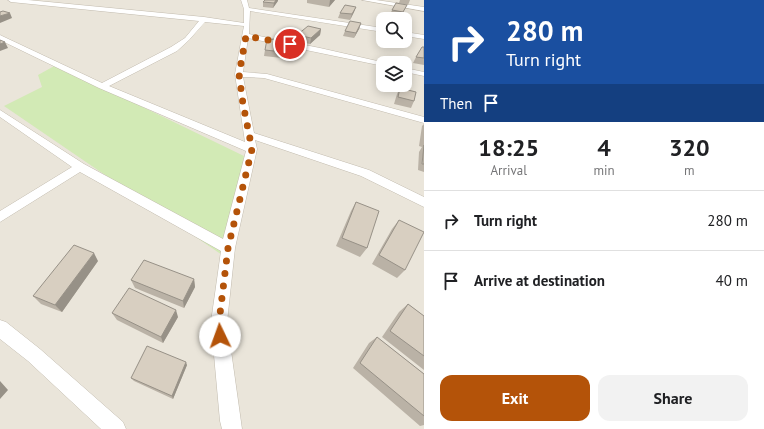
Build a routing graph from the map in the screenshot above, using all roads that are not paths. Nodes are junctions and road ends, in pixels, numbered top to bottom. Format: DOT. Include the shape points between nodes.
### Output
graph roads {
  1 [pos="11,0"];
  2 [pos="365,0"];
  3 [pos="245,4"];
  4 [pos="424,9"];
  5 [pos="204,19"];
  6 [pos="376,29"];
  7 [pos="247,30"];
  8 [pos="412,35"];
  9 [pos="0,37"];
  10 [pos="424,37"];
  11 [pos="376,62"];
  12 [pos="412,71"];
  13 [pos="239,74"];
  14 [pos="424,74"];
  15 [pos="102,86"];
  16 [pos="0,113"];
  17 [pos="424,120"];
  18 [pos="250,135"];
  19 [pos="252,149"];
  20 [pos="80,167"];
  21 [pos="424,202"];
  22 [pos="0,217"];
  23 [pos="228,248"];
  24 [pos="0,328"];
  25 [pos="116,429"];
  26 [pos="232,429"];
  1 -- 5 [label="street"];
  2 -- 4 [label="street"];
  3 -- 6 [label="street"];
  3 -- 7 [label="street"];
  5 -- 7 [label="street"];
  5 -- 15 [label="street" via="187,39 174,49"];
  7 -- 11 [label="street"];
  7 -- 13 [label="street"];
  8 -- 10 [label="street"];
  9 -- 15 [label="street"];
  12 -- 14 [label="street"];
  13 -- 17 [label="street" via="264,76"];
  13 -- 18 [label="street"];
  15 -- 19 [label="street"];
  16 -- 20 [label="street"];
  18 -- 19 [label="street"];
  18 -- 21 [label="street" via="365,173"];
  19 -- 23 [label="street"];
  20 -- 22 [label="street"];
  20 -- 23 [label="street"];
  23 -- 26 [label="street" via="219,322"];
  24 -- 25 [label="street"];
}
